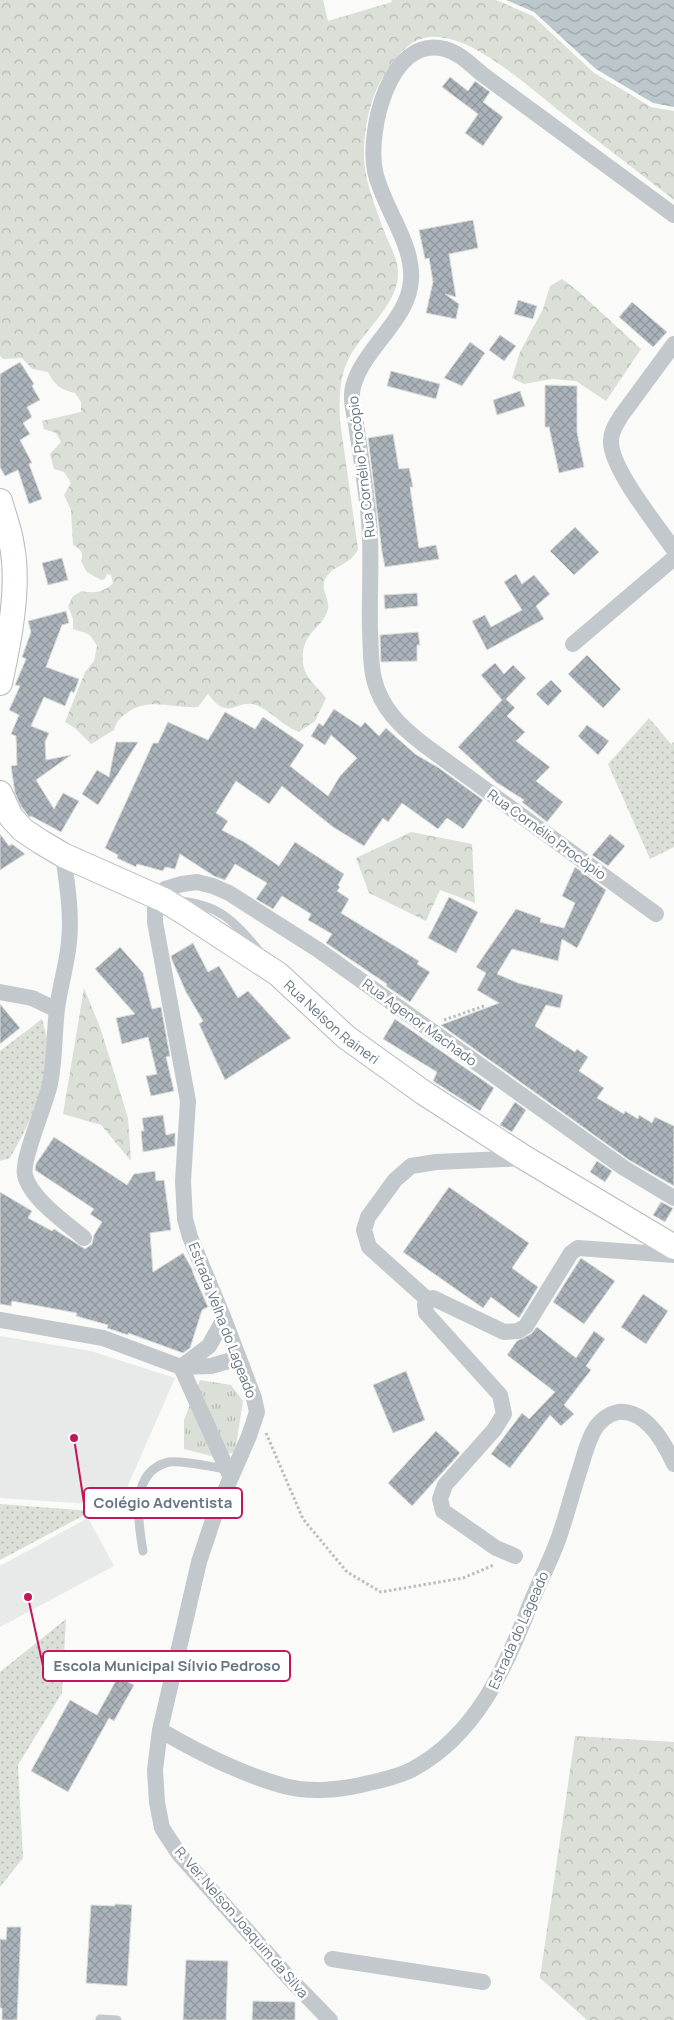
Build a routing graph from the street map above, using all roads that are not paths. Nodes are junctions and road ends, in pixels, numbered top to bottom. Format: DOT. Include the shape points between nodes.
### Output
graph roads {
  1 [pos="674,215"];
  2 [pos="674,344"];
  3 [pos="0,501"];
  4 [pos="674,550"];
  5 [pos="674,558"];
  6 [pos="573,644"];
  7 [pos="0,683"];
  8 [pos="1,798"];
  9 [pos="63,855"];
  10 [pos="161,899"];
  11 [pos="656,914"];
  12 [pos="0,992"];
  13 [pos="57,1010"];
  14 [pos="525,1158"];
  15 [pos="674,1198"];
  16 [pos="84,1238"];
  17 [pos="674,1247"];
  18 [pos="674,1255"];
  19 [pos="428,1300"];
  20 [pos="224,1319"];
  21 [pos="0,1320"];
  22 [pos="239,1358"];
  23 [pos="181,1367"];
  24 [pos="674,1464"];
  25 [pos="228,1474"];
  26 [pos="143,1551"];
  27 [pos="515,1556"];
  28 [pos="160,1730"];
  29 [pos="332,1959"];
  30 [pos="483,1982"];
  31 [pos="100,2020"];
  32 [pos="117,2020"];
  33 [pos="330,2020"];
  1 -- 11 [label="street, Rua Cornélio Procópio" via="459,55 444,49 417,51 398,68 389,84 373,140 375,171 410,263 410,292 392,324 369,353 352,389 369,522 372,670 386,707 392,717 423,744"];
  2 -- 4 [label="street" via="621,416 611,440 617,466"];
  3 -- 7 [label="main road" via="13,547 14,573 13,613"];
  5 -- 6 [label="street"];
  8 -- 9 [label="main road, Rua Nelson Raineri" via="23,830"];
  9 -- 10 [label="main road, Rua Nelson Raineri"];
  9 -- 13 [label="street" via="69,940"];
  10 -- 14 [label="main road, Rua Nelson Raineri" via="278,974 346,1036 424,1093"];
  10 -- 15 [label="street, Rua Agenor Machado" via="165,889 197,882 229,893 255,908 624,1168"];
  10 -- 20 [label="street, Estrada Velha do Lageado" via="154,906 155,922 188,1101 183,1181 185,1219"];
  12 -- 13 [label="street" via="32,998"];
  13 -- 16 [label="street" via="47,1097 24,1172 37,1196"];
  14 -- 17 [label="main road, Rua Nelson Raineri"];
  14 -- 19 [label="street" via="411,1166 395,1180 368,1217 364,1230 369,1247"];
  18 -- 19 [label="street" via="578,1248 526,1326 518,1331 504,1332 433,1298"];
  19 -- 27 [label="street" via="426,1313 500,1395 504,1414 494,1430 445,1485 440,1499 443,1511 496,1548"];
  20 -- 22 [label="street, Estrada Velha do Lageado"];
  20 -- 23 [label="street" via="209,1346"];
  21 -- 23 [label="street" via="103,1338"];
  22 -- 23 [label="street" via="211,1366"];
  22 -- 25 [label="street, Estrada Velha do Lageado" via="257,1412 250,1436"];
  23 -- 25 [label="street"];
  24 -- 28 [label="street, Estrada do Lageado" via="666,1446 640,1417 626,1411 610,1413 597,1425 588,1442 558,1538 504,1668 467,1725 438,1753 412,1769 357,1786 306,1790 244,1772"];
  25 -- 26 [label="lane" via="170,1462 156,1466 144,1478 138,1507"];
  25 -- 28 [label="street, Estrada Velha do Lageado" via="199,1562"];
  28 -- 33 [label="street, R. Ver. Nelson Joaquim da Silva" via="155,1770 162,1828 179,1854"];
  29 -- 30 [label="street"];
  31 -- 32 [label="lane"];
}
